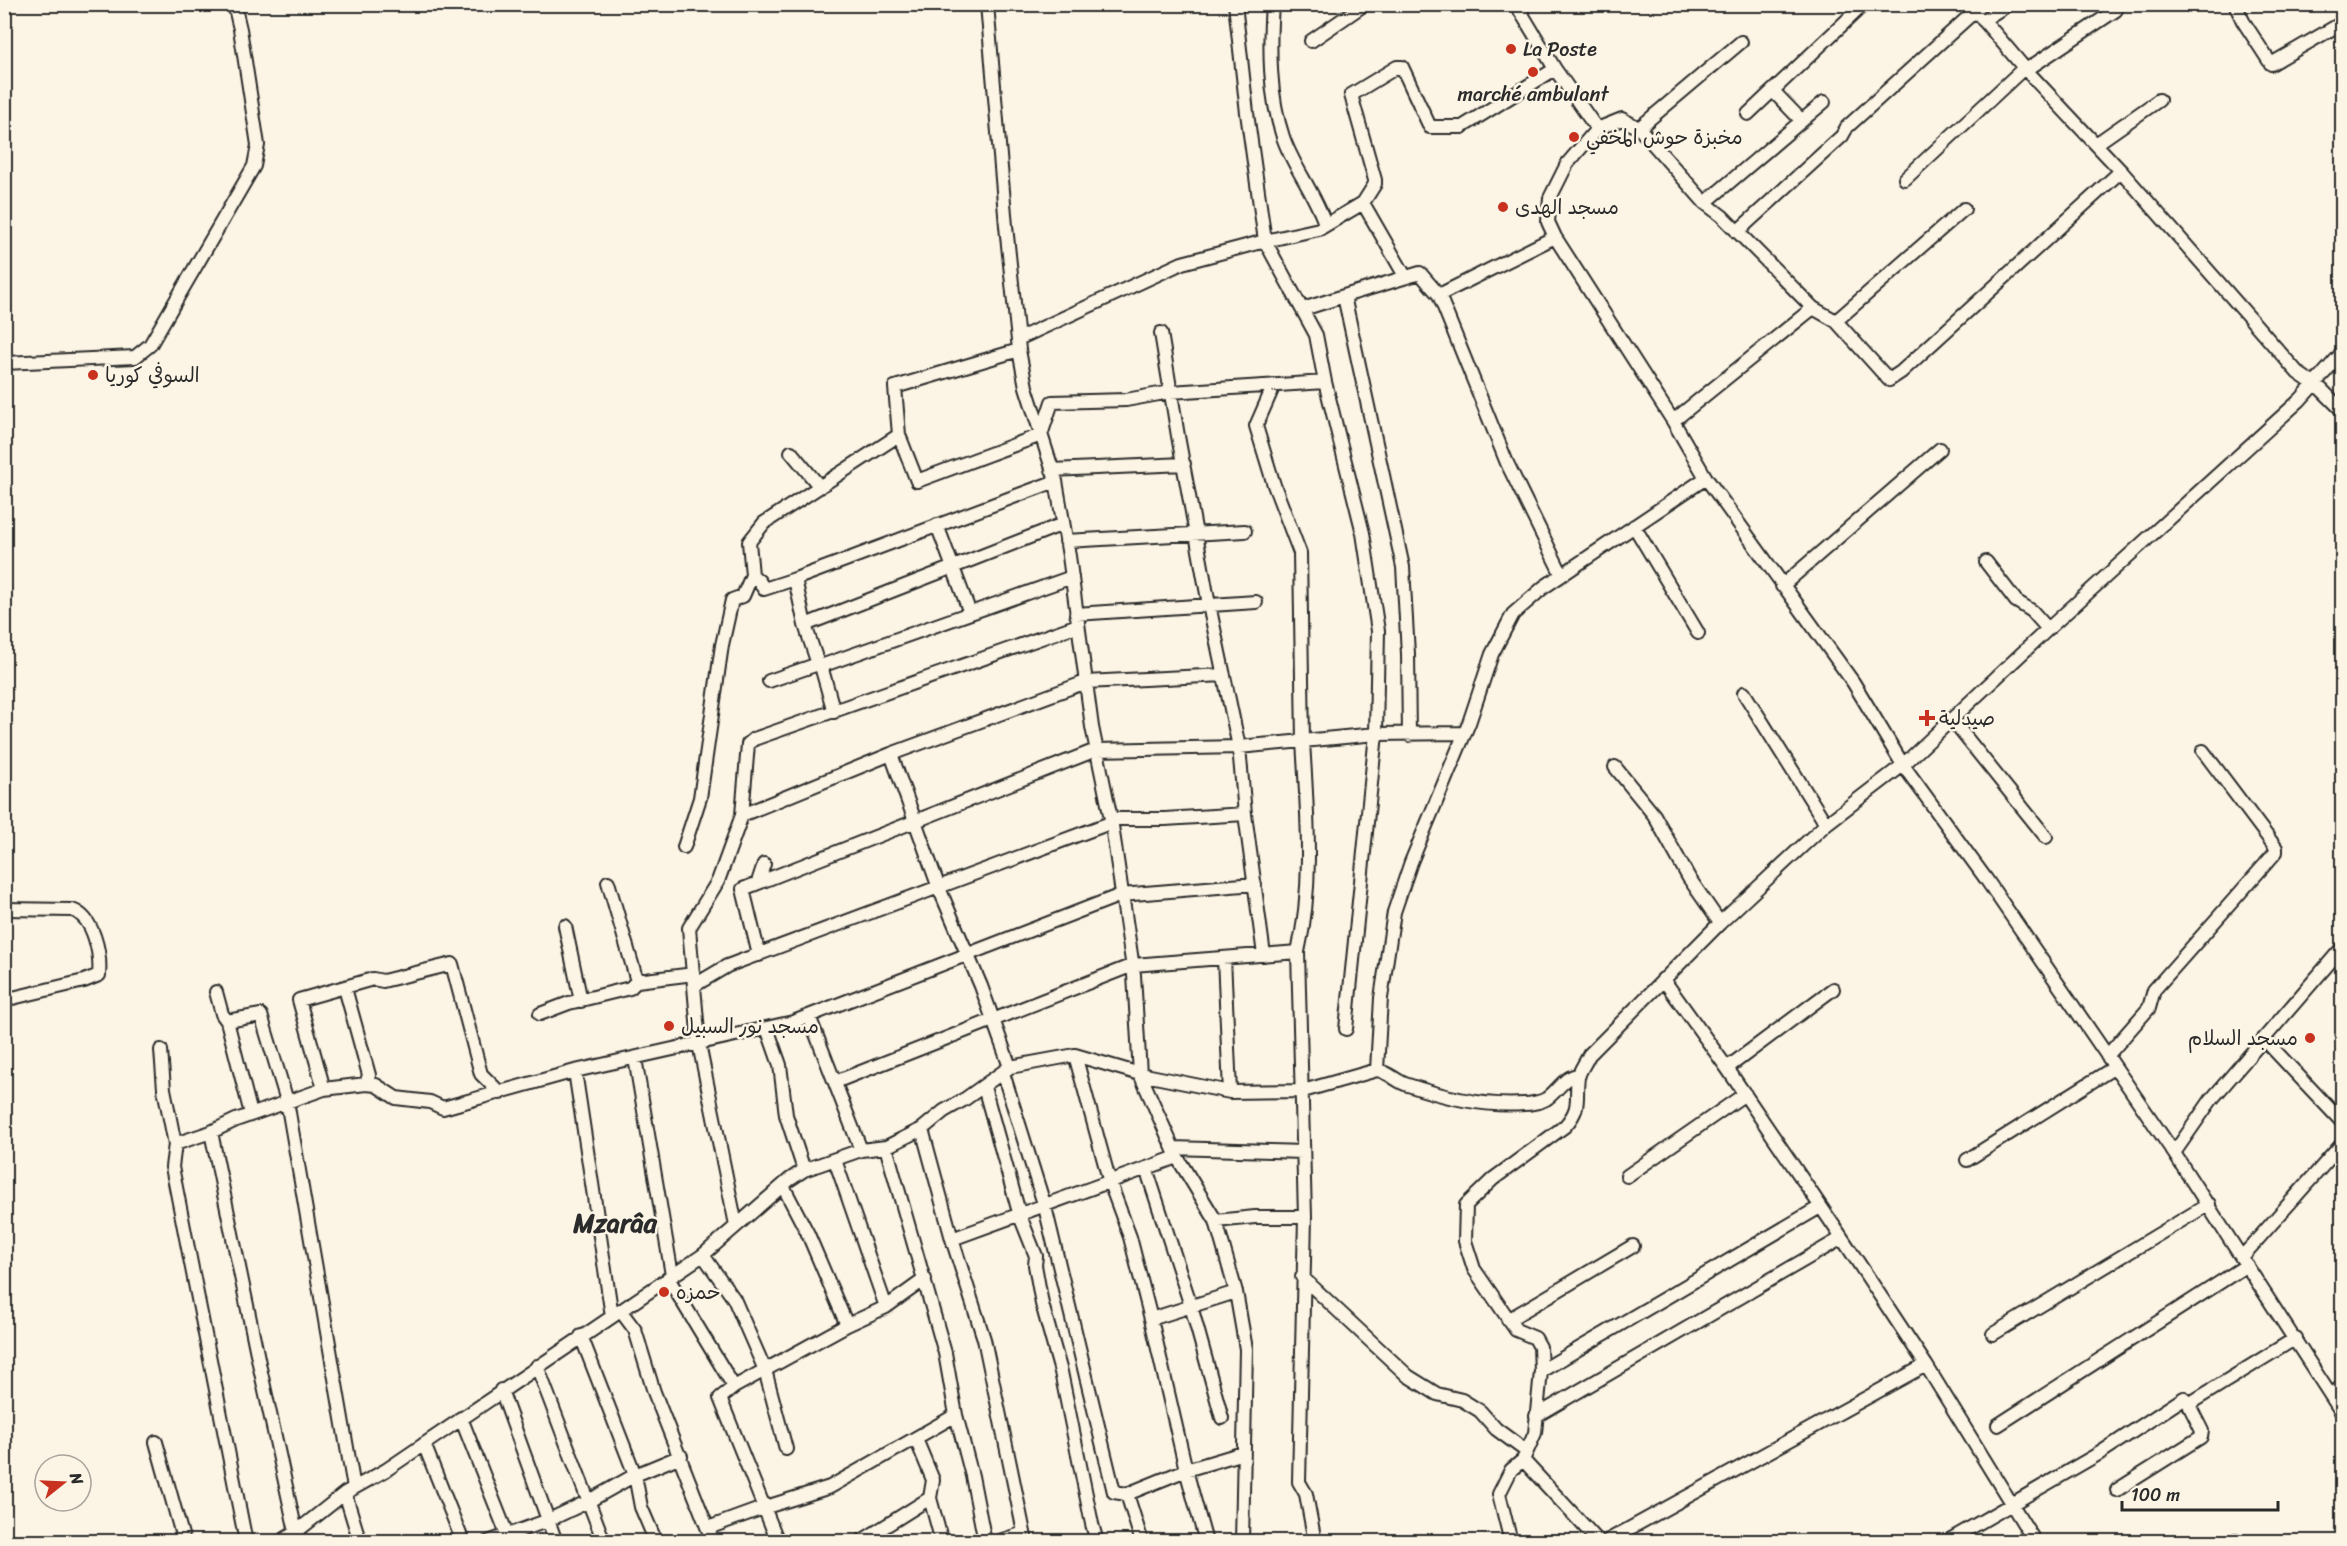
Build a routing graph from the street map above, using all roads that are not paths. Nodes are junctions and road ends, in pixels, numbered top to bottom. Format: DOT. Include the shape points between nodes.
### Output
graph roads {
  1 [pos="234,4"];
  2 [pos="987,4"];
  3 [pos="1235,4"];
  4 [pos="1272,4"];
  5 [pos="1365,4"];
  6 [pos="1516,4"];
  7 [pos="1864,4"];
  8 [pos="2009,4"];
  9 [pos="2235,4"];
  10 [pos="2116,10"];
  11 [pos="1976,12"];
  12 [pos="2343,23"];
  13 [pos="1311,41"];
  14 [pos="1741,42"];
  15 [pos="1555,69"];
  16 [pos="2025,69"];
  17 [pos="1773,91"];
  18 [pos="2159,100"];
  19 [pos="1824,102"];
  20 [pos="1748,114"];
  21 [pos="1802,121"];
  22 [pos="1639,128"];
  23 [pos="1597,129"];
  24 [pos="2096,144"];
  25 [pos="2121,171"];
  26 [pos="1905,178"];
  27 [pos="1363,203"];
  28 [pos="1705,203"];
  29 [pos="1964,209"];
  30 [pos="1325,224"];
  31 [pos="1737,232"];
  32 [pos="1555,237"];
  33 [pos="1265,241"];
  34 [pos="1405,276"];
  35 [pos="1439,295"];
  36 [pos="1344,296"];
  37 [pos="1814,308"];
  38 [pos="1303,309"];
  39 [pos="1836,321"];
  40 [pos="1161,333"];
  41 [pos="1019,345"];
  42 [pos="2343,353"];
  43 [pos="4,363"];
  44 [pos="1325,382"];
  45 [pos="2314,383"];
  46 [pos="1274,385"];
  47 [pos="1170,392"];
  48 [pos="2343,410"];
  49 [pos="1673,421"];
  50 [pos="899,435"];
  51 [pos="1041,435"];
  52 [pos="1940,449"];
  53 [pos="791,452"];
  54 [pos="1184,464"];
  55 [pos="1054,476"];
  56 [pos="1706,478"];
  57 [pos="820,487"];
  58 [pos="1063,524"];
  59 [pos="937,525"];
  60 [pos="1634,526"];
  61 [pos="1245,531"];
  62 [pos="1197,534"];
  63 [pos="1066,541"];
  64 [pos="1986,562"];
  65 [pos="952,566"];
  66 [pos="752,575"];
  67 [pos="1562,575"];
  68 [pos="1072,577"];
  69 [pos="795,579"];
  70 [pos="1782,586"];
  71 [pos="1256,602"];
  72 [pos="1209,605"];
  73 [pos="970,613"];
  74 [pos="1077,619"];
  75 [pos="805,625"];
  76 [pos="2048,629"];
  77 [pos="1698,633"];
  78 [pos="819,665"];
  79 [pos="1224,675"];
  80 [pos="769,681"];
  81 [pos="1086,681"];
  82 [pos="1744,693"];
  83 [pos="834,712"];
  84 [pos="1952,720"];
  85 [pos="1465,733"];
  86 [pos="1376,734"];
  87 [pos="1409,735"];
  88 [pos="1303,741"];
  89 [pos="1239,747"];
  90 [pos="1096,750"];
  91 [pos="2203,751"];
  92 [pos="891,754"];
  93 [pos="1903,765"];
  94 [pos="1615,767"];
  95 [pos="1245,814"];
  96 [pos="742,815"];
  97 [pos="916,820"];
  98 [pos="1111,821"];
  99 [pos="1826,824"];
  100 [pos="2046,837"];
  101 [pos="684,847"];
  102 [pos="764,864"];
  103 [pos="608,882"];
  104 [pos="758,882"];
  105 [pos="1255,884"];
  106 [pos="939,888"];
  107 [pos="1122,895"];
  108 [pos="4,909"];
  109 [pos="1720,922"];
  110 [pos="565,926"];
  111 [pos="2343,948"];
  112 [pos="1298,952"];
  113 [pos="967,954"];
  114 [pos="759,955"];
  115 [pos="1264,955"];
  116 [pos="1224,958"];
  117 [pos="1133,965"];
  118 [pos="1663,979"];
  119 [pos="694,980"];
  120 [pos="637,981"];
  121 [pos="345,988"];
  122 [pos="1833,989"];
  123 [pos="216,992"];
  124 [pos="4,999"];
  125 [pos="581,1001"];
  126 [pos="540,1014"];
  127 [pos="808,1016"];
  128 [pos="994,1020"];
  129 [pos="227,1021"];
  130 [pos="767,1028"];
  131 [pos="1346,1029"];
  132 [pos="2264,1039"];
  133 [pos="699,1044"];
  134 [pos="161,1050"];
  135 [pos="1075,1055"];
  136 [pos="2108,1056"];
  137 [pos="635,1058"];
  138 [pos="2115,1067"];
  139 [pos="1727,1068"];
  140 [pos="1006,1070"];
  141 [pos="1377,1070"];
  142 [pos="575,1071"];
  143 [pos="1140,1074"];
  144 [pos="1578,1075"];
  145 [pos="835,1082"];
  146 [pos="366,1084"];
  147 [pos="984,1087"];
  148 [pos="324,1089"];
  149 [pos="1303,1090"];
  150 [pos="1230,1092"];
  151 [pos="500,1093"];
  152 [pos="1745,1094"];
  153 [pos="287,1101"];
  154 [pos="251,1114"];
  155 [pos="2343,1122"];
  156 [pos="922,1129"];
  157 [pos="211,1132"];
  158 [pos="175,1144"];
  159 [pos="2343,1144"];
  160 [pos="886,1147"];
  161 [pos="861,1150"];
  162 [pos="1303,1152"];
  163 [pos="1175,1153"];
  164 [pos="2174,1153"];
  165 [pos="836,1160"];
  166 [pos="1967,1160"];
  167 [pos="1146,1168"];
  168 [pos="804,1170"];
  169 [pos="1627,1176"];
  170 [pos="1110,1183"];
  171 [pos="783,1186"];
  172 [pos="2209,1204"];
  173 [pos="1045,1207"];
  174 [pos="1820,1207"];
  175 [pos="1020,1216"];
  176 [pos="1305,1217"];
  177 [pos="1216,1221"];
  178 [pos="735,1225"];
  179 [pos="1842,1238"];
  180 [pos="952,1239"];
  181 [pos="1633,1246"];
  182 [pos="703,1255"];
  183 [pos="2245,1261"];
  184 [pos="670,1277"];
  185 [pos="1302,1277"];
  186 [pos="925,1279"];
  187 [pos="1236,1292"];
  188 [pos="1191,1306"];
  189 [pos="886,1307"];
  190 [pos="616,1313"];
  191 [pos="1151,1319"];
  192 [pos="1508,1320"];
  193 [pos="847,1324"];
  194 [pos="1993,1334"];
  195 [pos="581,1336"];
  196 [pos="2296,1338"];
  197 [pos="1926,1365"];
  198 [pos="537,1366"];
  199 [pos="765,1370"];
  200 [pos="1541,1371"];
  201 [pos="731,1382"];
  202 [pos="2343,1386"];
  203 [pos="501,1390"];
  204 [pos="2331,1396"];
  205 [pos="2190,1405"];
  206 [pos="2343,1413"];
  207 [pos="956,1415"];
  208 [pos="1536,1416"];
  209 [pos="461,1418"];
  210 [pos="1222,1418"];
  211 [pos="1998,1425"];
  212 [pos="916,1439"];
  213 [pos="156,1442"];
  214 [pos="424,1444"];
  215 [pos="786,1449"];
  216 [pos="1243,1453"];
  217 [pos="1524,1455"];
  218 [pos="681,1456"];
  219 [pos="1186,1470"];
  220 [pos="635,1475"];
  221 [pos="349,1490"];
  222 [pos="2117,1490"];
  223 [pos="1126,1494"];
  224 [pos="930,1498"];
  225 [pos="589,1501"];
  226 [pos="2013,1504"];
  227 [pos="763,1508"];
  228 [pos="549,1520"];
  229 [pos="708,1528"];
  230 [pos="298,1537"];
  231 [pos="509,1538"];
  232 [pos="1025,1538"];
  233 [pos="184,1542"];
  234 [pos="246,1542"];
  235 [pos="280,1542"];
  236 [pos="360,1542"];
  237 [pos="463,1542"];
  238 [pos="488,1542"];
  239 [pos="556,1542"];
  240 [pos="604,1542"];
  241 [pos="656,1542"];
  242 [pos="713,1542"];
  243 [pos="778,1542"];
  244 [pos="860,1542"];
  245 [pos="942,1542"];
  246 [pos="985,1542"];
  247 [pos="996,1542"];
  248 [pos="1097,1542"];
  249 [pos="1142,1542"];
  250 [pos="1206,1542"];
  251 [pos="1242,1542"];
  252 [pos="1315,1542"];
  253 [pos="1511,1542"];
  254 [pos="1599,1542"];
  255 [pos="1605,1542"];
  256 [pos="1946,1542"];
  257 [pos="2035,1542"];
  1 -- 43 [label="street" via="258,145 254,166 150,345 135,357"];
  2 -- 41 [label="street"];
  3 -- 33 [label="street"];
  4 -- 30 [label="street" via="1269,44 1283,137"];
  5 -- 13 [label="street"];
  6 -- 15 [label="street"];
  7 -- 17 [label="street"];
  8 -- 11 [label="street"];
  9 -- 12 [label="street" via="2271,64"];
  10 -- 16 [label="street"];
  11 -- 16 [label="street"];
  11 -- 31 [label="street"];
  14 -- 22 [label="street"];
  15 -- 23 [label="street"];
  15 -- 27 [label="street" via="1457,128 1430,127 1400,66 1352,95 1375,180"];
  16 -- 24 [label="street"];
  16 -- 26 [label="street"];
  17 -- 20 [label="street"];
  17 -- 21 [label="street"];
  18 -- 24 [label="street"];
  19 -- 21 [label="street"];
  21 -- 28 [label="street"];
  22 -- 23 [label="street" via="1622,119"];
  22 -- 28 [label="street"];
  23 -- 32 [label="street" via="1567,164 1550,198 1548,222"];
  24 -- 25 [label="street"];
  25 -- 39 [label="street" via="1889,380"];
  25 -- 45 [label="street" via="2298,373"];
  27 -- 30 [label="street"];
  27 -- 34 [label="street"];
  28 -- 31 [label="street"];
  29 -- 39 [label="street"];
  30 -- 33 [label="street" via="1319,229"];
  31 -- 37 [label="street"];
  32 -- 35 [label="street"];
  32 -- 49 [label="street"];
  33 -- 38 [label="street"];
  33 -- 41 [label="street" via="1182,263"];
  34 -- 35 [label="street" via="1420,273"];
  34 -- 36 [label="street"];
  35 -- 67 [label="street" via="1507,463"];
  36 -- 38 [label="street"];
  36 -- 87 [label="street" via="1403,567"];
  37 -- 39 [label="street"];
  37 -- 49 [label="street"];
  38 -- 44 [label="street" via="1316,335"];
  40 -- 47 [label="street"];
  41 -- 50 [label="street" via="895,387"];
  41 -- 51 [label="street" via="1026,387"];
  42 -- 45 [label="street"];
  44 -- 46 [label="street"];
  44 -- 86 [label="street" via="1363,533 1378,631"];
  45 -- 48 [label="street"];
  45 -- 76 [label="street"];
  46 -- 47 [label="street"];
  46 -- 88 [label="street" via="1256,426 1300,553"];
  47 -- 51 [label="street" via="1126,400 1052,402"];
  47 -- 54 [label="street"];
  49 -- 56 [label="street"];
  50 -- 51 [label="street" via="917,481"];
  50 -- 57 [label="street"];
  51 -- 55 [label="street"];
  52 -- 70 [label="street"];
  53 -- 57 [label="street"];
  54 -- 55 [label="street"];
  54 -- 62 [label="street"];
  55 -- 58 [label="street"];
  55 -- 59 [label="street"];
  56 -- 60 [label="street"];
  56 -- 70 [label="street"];
  57 -- 66 [label="street" via="764,523 749,542"];
  58 -- 63 [label="street"];
  58 -- 65 [label="street"];
  59 -- 65 [label="street"];
  59 -- 69 [label="street"];
  60 -- 67 [label="street"];
  60 -- 77 [label="street"];
  61 -- 62 [label="street"];
  62 -- 63 [label="street"];
  62 -- 72 [label="street"];
  63 -- 68 [label="street"];
  64 -- 76 [label="street" via="2016,601 2032,611"];
  65 -- 73 [label="street"];
  65 -- 75 [label="street"];
  66 -- 69 [label="street" via="764,590"];
  66 -- 101 [label="street" via="743,596 732,600 700,798"];
  67 -- 85 [label="street" via="1513,614 1492,654"];
  68 -- 73 [label="street"];
  68 -- 74 [label="street"];
  69 -- 75 [label="street"];
  70 -- 93 [label="street" via="1853,682"];
  71 -- 72 [label="street"];
  72 -- 74 [label="street"];
  72 -- 79 [label="street"];
  73 -- 78 [label="street"];
  74 -- 81 [label="street"];
  74 -- 83 [label="street"];
  75 -- 78 [label="street"];
  76 -- 84 [label="street"];
  78 -- 80 [label="street"];
  78 -- 83 [label="street"];
  79 -- 81 [label="street"];
  79 -- 89 [label="street"];
  81 -- 90 [label="street"];
  81 -- 92 [label="street"];
  82 -- 99 [label="street"];
  83 -- 96 [label="street" via="748,744"];
  84 -- 93 [label="street"];
  84 -- 100 [label="street"];
  85 -- 87 [label="street"];
  85 -- 141 [label="street" via="1394,912 1381,998"];
  86 -- 87 [label="street"];
  86 -- 88 [label="street"];
  86 -- 131 [label="street"];
  88 -- 89 [label="street"];
  88 -- 112 [label="street" via="1310,850 1305,922"];
  89 -- 90 [label="street"];
  89 -- 95 [label="street"];
  90 -- 97 [label="street"];
  90 -- 98 [label="street"];
  91 -- 136 [label="street" via="2276,852 2154,990 2149,1008"];
  92 -- 96 [label="street"];
  92 -- 97 [label="street"];
  93 -- 99 [label="street"];
  93 -- 136 [label="street"];
  94 -- 109 [label="street" via="1654,815 1689,878"];
  95 -- 98 [label="street"];
  95 -- 105 [label="street"];
  96 -- 119 [label="street" via="718,881 689,928"];
  97 -- 104 [label="street"];
  97 -- 106 [label="street"];
  98 -- 106 [label="street"];
  98 -- 107 [label="street"];
  99 -- 109 [label="street"];
  102 -- 104 [label="street"];
  103 -- 120 [label="street"];
  104 -- 114 [label="street" via="743,889"];
  105 -- 107 [label="street"];
  105 -- 115 [label="street"];
  106 -- 113 [label="street"];
  106 -- 114 [label="street"];
  107 -- 113 [label="street"];
  107 -- 117 [label="street"];
  108 -- 124 [label="street" via="81,913 90,926 100,965 99,975 84,981"];
  109 -- 118 [label="street"];
  110 -- 125 [label="street"];
  111 -- 132 [label="street"];
  112 -- 115 [label="street"];
  112 -- 149 [label="street"];
  113 -- 127 [label="street"];
  113 -- 128 [label="street"];
  114 -- 119 [label="street"];
  115 -- 116 [label="street"];
  116 -- 117 [label="street"];
  116 -- 150 [label="street"];
  117 -- 128 [label="street"];
  117 -- 143 [label="street"];
  118 -- 139 [label="street"];
  118 -- 144 [label="street" via="1589,1055"];
  119 -- 120 [label="street"];
  119 -- 133 [label="street"];
  120 -- 125 [label="street" via="630,988"];
  121 -- 146 [label="street" via="369,1075"];
  121 -- 148 [label="street" via="299,1000"];
  121 -- 151 [label="street" via="453,964 481,1074"];
  122 -- 139 [label="street"];
  123 -- 129 [label="street"];
  125 -- 126 [label="street"];
  127 -- 130 [label="street"];
  127 -- 145 [label="street"];
  128 -- 140 [label="street"];
  128 -- 145 [label="street"];
  129 -- 153 [label="street" via="261,1015"];
  129 -- 154 [label="street"];
  130 -- 133 [label="street"];
  130 -- 168 [label="street" via="780,1065 786,1115"];
  132 -- 155 [label="street"];
  132 -- 164 [label="street" via="2211,1100"];
  133 -- 137 [label="street"];
  133 -- 178 [label="street"];
  134 -- 158 [label="street"];
  135 -- 140 [label="street"];
  135 -- 143 [label="street"];
  135 -- 170 [label="street"];
  136 -- 138 [label="street"];
  137 -- 142 [label="street"];
  137 -- 184 [label="street"];
  138 -- 164 [label="street"];
  138 -- 166 [label="street"];
  139 -- 152 [label="street"];
  140 -- 147 [label="street"];
  140 -- 173 [label="street"];
  141 -- 144 [label="street" via="1440,1096 1501,1104 1544,1100 1570,1075"];
  141 -- 149 [label="street"];
  142 -- 151 [label="street"];
  142 -- 190 [label="street"];
  143 -- 150 [label="street"];
  143 -- 163 [label="street"];
  144 -- 192 [label="street" via="1575,1116 1493,1179 1466,1205 1465,1240 1474,1269"];
  145 -- 161 [label="street"];
  146 -- 148 [label="street"];
  146 -- 151 [label="street" via="376,1085 396,1098 430,1102 443,1108"];
  147 -- 156 [label="street"];
  147 -- 175 [label="street"];
  148 -- 153 [label="street"];
  149 -- 150 [label="street"];
  149 -- 162 [label="street"];
  152 -- 169 [label="street"];
  152 -- 174 [label="street"];
  153 -- 154 [label="street"];
  153 -- 221 [label="street"];
  154 -- 157 [label="street"];
  156 -- 160 [label="street"];
  156 -- 180 [label="street"];
  157 -- 158 [label="street"];
  157 -- 230 [label="street"];
  158 -- 234 [label="street" via="172,1167"];
  159 -- 183 [label="street"];
  160 -- 161 [label="street"];
  160 -- 186 [label="street"];
  161 -- 165 [label="street"];
  162 -- 163 [label="street"];
  162 -- 176 [label="street"];
  163 -- 167 [label="street"];
  163 -- 177 [label="street"];
  164 -- 172 [label="street"];
  165 -- 168 [label="street"];
  165 -- 189 [label="street"];
  167 -- 170 [label="street"];
  167 -- 188 [label="street"];
  168 -- 171 [label="street"];
  170 -- 173 [label="street"];
  170 -- 191 [label="street" via="1130,1237"];
  171 -- 178 [label="street"];
  171 -- 193 [label="street"];
  172 -- 183 [label="street"];
  172 -- 194 [label="street"];
  173 -- 175 [label="street"];
  173 -- 223 [label="street" via="1111,1482 1114,1492"];
  174 -- 179 [label="street"];
  174 -- 200 [label="street"];
  175 -- 180 [label="street"];
  175 -- 248 [label="street" via="1036,1256 1042,1304 1061,1372"];
  176 -- 177 [label="street"];
  176 -- 185 [label="street"];
  177 -- 187 [label="street"];
  178 -- 182 [label="street"];
  179 -- 197 [label="street"];
  179 -- 208 [label="street"];
  180 -- 232 [label="street" via="984,1339"];
  181 -- 192 [label="street"];
  182 -- 184 [label="street"];
  182 -- 199 [label="street" via="734,1299"];
  183 -- 196 [label="street"];
  183 -- 211 [label="street"];
  184 -- 190 [label="street"];
  184 -- 201 [label="street"];
  185 -- 217 [label="street" via="1408,1376 1437,1394 1480,1411"];
  185 -- 252 [label="street" via="1299,1482 1306,1494"];
  186 -- 189 [label="street"];
  186 -- 207 [label="street" via="945,1353"];
  187 -- 188 [label="street"];
  187 -- 216 [label="street" via="1246,1349"];
  188 -- 191 [label="street"];
  188 -- 210 [label="street"];
  189 -- 193 [label="street"];
  190 -- 195 [label="street"];
  190 -- 218 [label="street" via="635,1330 654,1392"];
  191 -- 219 [label="street"];
  192 -- 200 [label="street" via="1516,1330 1535,1338 1540,1347"];
  193 -- 199 [label="street"];
  195 -- 198 [label="street"];
  195 -- 220 [label="street"];
  196 -- 204 [label="street"];
  196 -- 205 [label="street"];
  197 -- 226 [label="street"];
  197 -- 255 [label="street"];
  198 -- 203 [label="street"];
  198 -- 225 [label="street"];
  199 -- 201 [label="street"];
  199 -- 215 [label="street"];
  200 -- 208 [label="street"];
  201 -- 227 [label="street" via="720,1398"];
  202 -- 204 [label="street"];
  203 -- 209 [label="street"];
  203 -- 228 [label="street"];
  204 -- 206 [label="street"];
  205 -- 222 [label="street" via="2201,1437"];
  205 -- 226 [label="street" via="2184,1398"];
  207 -- 212 [label="street"];
  207 -- 246 [label="street"];
  208 -- 217 [label="street" via="1535,1433"];
  209 -- 214 [label="street"];
  209 -- 231 [label="street"];
  212 -- 224 [label="street" via="933,1480"];
  212 -- 227 [label="street" via="830,1487"];
  213 -- 233 [label="street"];
  214 -- 221 [label="street"];
  214 -- 237 [label="street"];
  216 -- 219 [label="street"];
  216 -- 251 [label="street"];
  217 -- 253 [label="street" via="1499,1494"];
  217 -- 254 [label="street"];
  218 -- 220 [label="street"];
  218 -- 229 [label="street"];
  219 -- 223 [label="street"];
  219 -- 250 [label="street"];
  220 -- 225 [label="street"];
  220 -- 241 [label="street" via="641,1507"];
  221 -- 230 [label="street"];
  221 -- 236 [label="street"];
  223 -- 249 [label="street"];
  224 -- 244 [label="street"];
  224 -- 245 [label="street"];
  225 -- 228 [label="street"];
  225 -- 240 [label="street"];
  226 -- 256 [label="street"];
  226 -- 257 [label="street"];
  227 -- 229 [label="street"];
  227 -- 243 [label="street"];
  228 -- 231 [label="street"];
  228 -- 239 [label="street"];
  229 -- 242 [label="street"];
  230 -- 235 [label="street"];
  231 -- 238 [label="street"];
  232 -- 247 [label="street"];
}
